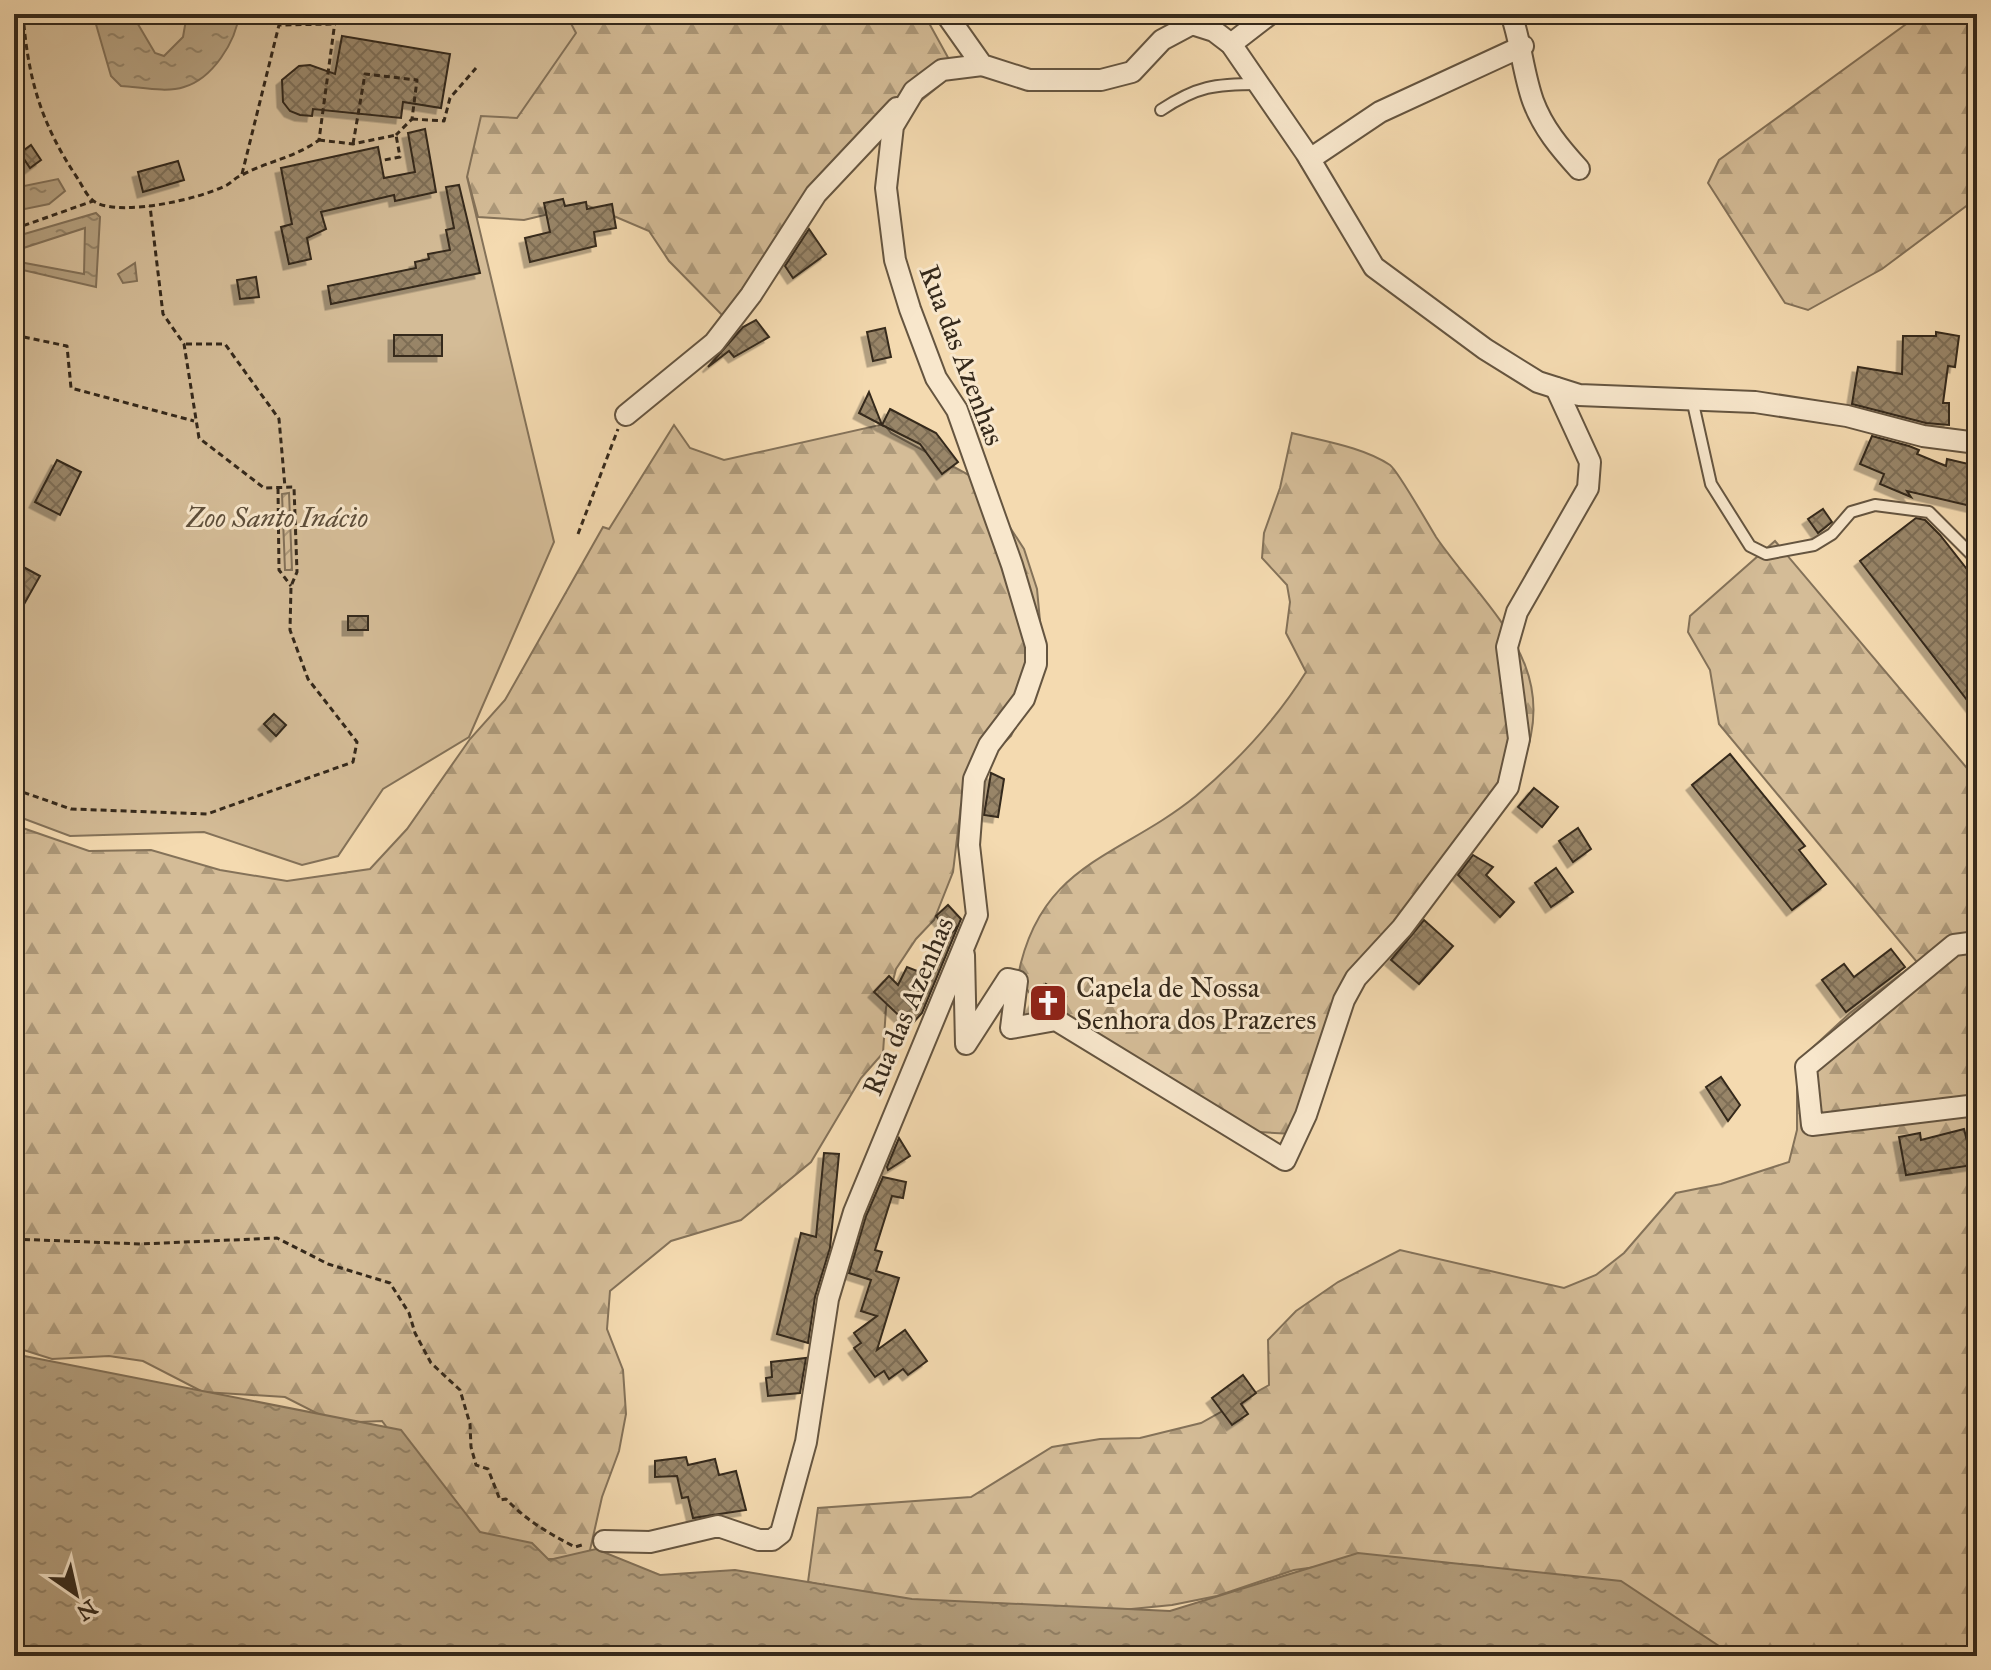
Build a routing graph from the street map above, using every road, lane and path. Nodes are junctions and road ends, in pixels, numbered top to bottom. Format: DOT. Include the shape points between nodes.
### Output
graph roads {
  1 [pos="23,14"];
  2 [pos="336,14"];
  3 [pos="946,14"];
  4 [pos="1270,14"];
  5 [pos="1511,14"];
  6 [pos="336,24"];
  7 [pos="1231,44"];
  8 [pos="1523,46"];
  9 [pos="982,65"];
  10 [pos="476,68"];
  11 [pos="1258,84"];
  12 [pos="914,91"];
  13 [pos="1161,110"];
  14 [pos="412,119"];
  15 [pos="396,135"];
  16 [pos="319,140"];
  17 [pos="353,144"];
  18 [pos="1310,159"];
  19 [pos="384,160"];
  20 [pos="1579,169"];
  21 [pos="242,174"];
  22 [pos="93,201"];
  23 [pos="150,206"];
  24 [pos="14,223"];
  25 [pos="16,229"];
  26 [pos="14,335"];
  27 [pos="184,344"];
  28 [pos="1556,388"];
  29 [pos="1692,399"];
  30 [pos="626,415"];
  31 [pos="196,422"];
  32 [pos="1977,443"];
  33 [pos="285,487"];
  34 [pos="278,488"];
  35 [pos="578,534"];
  36 [pos="1977,560"];
  37 [pos="291,586"];
  38 [pos="14,789"];
  39 [pos="1977,942"];
  40 [pos="964,948"];
  41 [pos="1977,1105"];
  42 [pos="14,1239"];
  43 [pos="604,1541"];
  1 -- 22 [label="path" via="38,106"];
  2 -- 6 [label="path"];
  3 -- 9 [label="street"];
  4 -- 7 [label="street"];
  5 -- 8 [label="street"];
  6 -- 16 [label="path"];
  6 -- 21 [label="path" via="279,25"];
  7 -- 9 [label="street" via="1192,24 1162,40 1132,72 1101,80 1029,80"];
  7 -- 11 [label="street"];
  8 -- 18 [label="street" via="1380,112"];
  8 -- 20 [label="street" via="1533,100 1552,139"];
  9 -- 12 [label="street, Rua das Azenhas" via="942,70"];
  10 -- 14 [label="path" via="450,98 444,121"];
  11 -- 13 [label="lane" via="1190,90"];
  11 -- 18 [label="street"];
  12 -- 30 [label="street" via="816,194 714,343"];
  12 -- 40 [label="street, Rua das Azenhas" via="893,126 886,188 895,260 936,378 957,410 1036,646 1024,699 989,745 974,779 969,845 977,915"];
  14 -- 15 [label="path"];
  14 -- 17 [label="path" via="417,80 365,74"];
  15 -- 17 [label="path"];
  15 -- 19 [label="path" via="400,157"];
  16 -- 17 [label="path"];
  16 -- 21 [label="path" via="298,155"];
  18 -- 28 [label="street" via="1374,267 1485,349"];
  21 -- 23 [label="path" via="225,186"];
  22 -- 23 [label="path" via="116,210"];
  22 -- 25 [label="path"];
  23 -- 27 [label="path" via="163,314"];
  24 -- 25 [label="path"];
  26 -- 31 [label="path" via="67,346 71,388"];
  27 -- 31 [label="path"];
  27 -- 33 [label="path" via="225,344 279,419"];
  28 -- 29 [label="street" via="1579,395"];
  28 -- 40 [label="street" via="1590,462 1588,488 1517,612 1507,647 1519,739 1508,787 1402,928 1356,978 1285,1160 1056,1020 1011,1028 1017,981 1008,979 966,1044"];
  29 -- 32 [label="street" via="1847,416 1923,436"];
  29 -- 36 [label="lane" via="1711,484 1750,546 1766,554 1814,545 1851,512 1875,505 1929,512"];
  30 -- 35 [label="path" via="611,441"];
  31 -- 34 [label="path" via="199,438 264,488"];
  33 -- 34 [label="path"];
  33 -- 37 [label="path" via="294,487 297,572"];
  34 -- 37 [label="path" via="279,570"];
  37 -- 38 [label="path" via="290,630 308,679 357,742 353,762 207,814 71,809"];
  39 -- 41 [label="street" via="1954,945 1806,1067 1812,1125"];
  40 -- 43 [label="street, Rua das Azenhas" via="854,1212 828,1299 806,1442 781,1533 759,1540 718,1526 650,1542"];
  42 -- 43 [label="path" via="140,1244 277,1238 328,1264 390,1283 431,1363 460,1390 476,1465 488,1469 500,1500 506,1499 530,1524 575,1547"];
}
